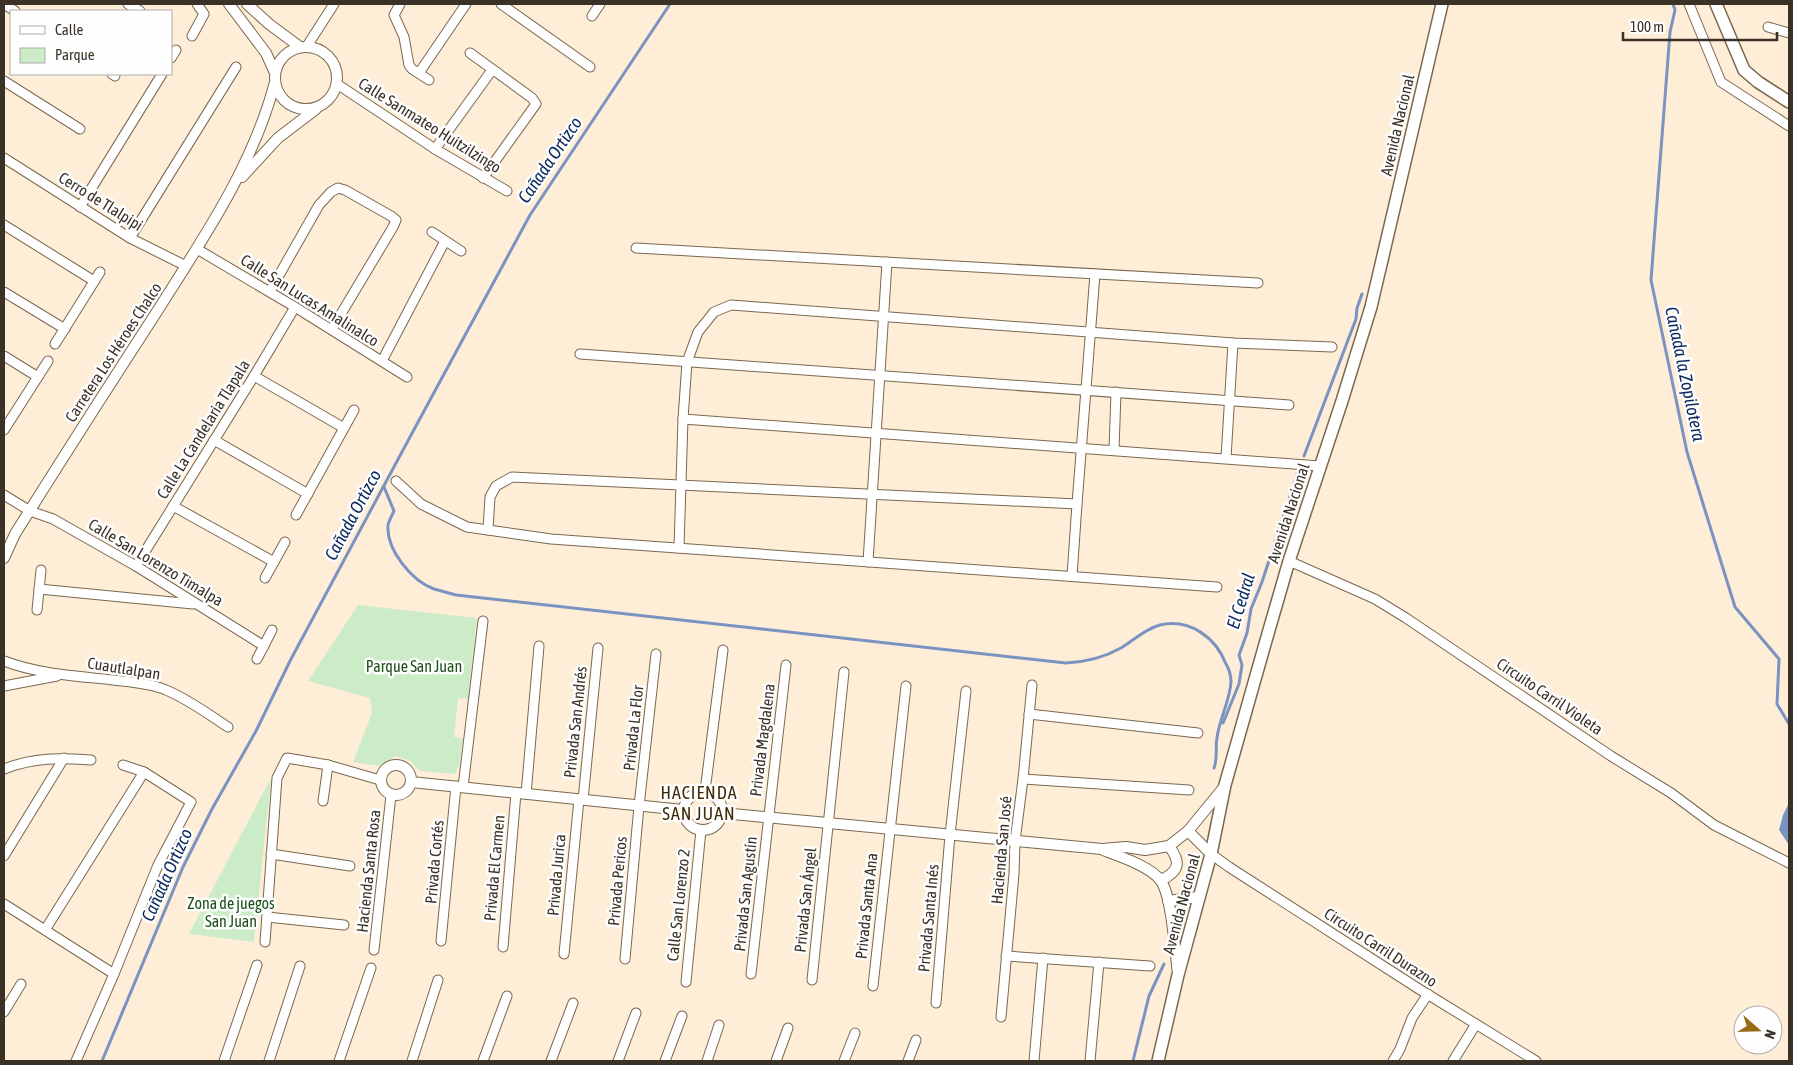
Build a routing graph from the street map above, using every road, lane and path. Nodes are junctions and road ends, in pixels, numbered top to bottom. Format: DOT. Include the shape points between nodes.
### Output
graph roads {
  1 [pos="197,4"];
  2 [pos="229,4"];
  3 [pos="334,4"];
  4 [pos="400,4"];
  5 [pos="466,4"];
  6 [pos="501,4"];
  7 [pos="600,4"];
  8 [pos="1442,4"];
  9 [pos="1689,4"];
  10 [pos="1716,4"];
  11 [pos="253,6"];
  12 [pos="592,16"];
  13 [pos="1768,26"];
  14 [pos="1789,33"];
  15 [pos="192,36"];
  16 [pos="304,47"];
  17 [pos="176,50"];
  18 [pos="470,53"];
  19 [pos="172,56"];
  20 [pos="236,67"];
  21 [pos="590,67"];
  22 [pos="492,70"];
  23 [pos="419,73"];
  24 [pos="161,75"];
  25 [pos="275,77"];
  26 [pos="429,80"];
  27 [pos="4,81"];
  28 [pos="337,84"];
  29 [pos="1789,102"];
  30 [pos="318,107"];
  31 [pos="1789,126"];
  32 [pos="80,129"];
  33 [pos="435,150"];
  34 [pos="4,158"];
  35 [pos="483,178"];
  36 [pos="235,185"];
  37 [pos="507,191"];
  38 [pos="80,208"];
  39 [pos="4,225"];
  40 [pos="432,232"];
  41 [pos="130,238"];
  42 [pos="446,241"];
  43 [pos="197,248"];
  44 [pos="636,248"];
  45 [pos="462,251"];
  46 [pos="887,262"];
  47 [pos="186,266"];
  48 [pos="100,272"];
  49 [pos="1095,274"];
  50 [pos="94,281"];
  51 [pos="1258,283"];
  52 [pos="270,291"];
  53 [pos="4,292"];
  54 [pos="295,307"];
  55 [pos="883,317"];
  56 [pos="65,329"];
  57 [pos="332,329"];
  58 [pos="1090,332"];
  59 [pos="1233,343"];
  60 [pos="55,344"];
  61 [pos="1332,347"];
  62 [pos="580,354"];
  63 [pos="4,356"];
  64 [pos="48,361"];
  65 [pos="382,361"];
  66 [pos="687,362"];
  67 [pos="254,376"];
  68 [pos="880,376"];
  69 [pos="38,377"];
  70 [pos="407,377"];
  71 [pos="1086,390"];
  72 [pos="1116,392"];
  73 [pos="1230,400"];
  74 [pos="1289,405"];
  75 [pos="354,410"];
  76 [pos="683,419"];
  77 [pos="5,426"];
  78 [pos="344,428"];
  79 [pos="876,433"];
  80 [pos="214,440"];
  81 [pos="1082,448"];
  82 [pos="1114,450"];
  83 [pos="1226,458"];
  84 [pos="1320,466"];
  85 [pos="396,481"];
  86 [pos="681,485"];
  87 [pos="308,494"];
  88 [pos="872,494"];
  89 [pos="4,495"];
  90 [pos="1077,504"];
  91 [pos="173,506"];
  92 [pos="30,510"];
  93 [pos="296,515"];
  94 [pos="488,530"];
  95 [pos="15,534"];
  96 [pos="285,542"];
  97 [pos="4,548"];
  98 [pos="679,548"];
  99 [pos="4,558"];
  100 [pos="1289,561"];
  101 [pos="274,562"];
  102 [pos="868,562"];
  103 [pos="136,566"];
  104 [pos="41,570"];
  105 [pos="1072,576"];
  106 [pos="265,578"];
  107 [pos="1217,587"];
  108 [pos="39,589"];
  109 [pos="197,604"];
  110 [pos="37,610"];
  111 [pos="483,621"];
  112 [pos="272,630"];
  113 [pos="264,646"];
  114 [pos="539,646"];
  115 [pos="598,648"];
  116 [pos="723,650"];
  117 [pos="656,654"];
  118 [pos="257,658"];
  119 [pos="4,661"];
  120 [pos="786,665"];
  121 [pos="844,672"];
  122 [pos="64,674"];
  123 [pos="1032,685"];
  124 [pos="4,686"];
  125 [pos="906,686"];
  126 [pos="966,691"];
  127 [pos="1029,714"];
  128 [pos="228,727"];
  129 [pos="1198,733"];
  130 [pos="64,758"];
  131 [pos="91,760"];
  132 [pos="123,765"];
  133 [pos="328,765"];
  134 [pos="4,768"];
  135 [pos="144,772"];
  136 [pos="1023,779"];
  137 [pos="380,780"];
  138 [pos="411,782"];
  139 [pos="1225,785"];
  140 [pos="459,787"];
  141 [pos="1189,790"];
  142 [pos="705,791"];
  143 [pos="521,793"];
  144 [pos="392,795"];
  145 [pos="581,799"];
  146 [pos="323,801"];
  147 [pos="640,806"];
  148 [pos="683,810"];
  149 [pos="722,813"];
  150 [pos="769,817"];
  151 [pos="828,823"];
  152 [pos="889,829"];
  153 [pos="701,830"];
  154 [pos="1188,831"];
  155 [pos="950,835"];
  156 [pos="1015,841"];
  157 [pos="1169,846"];
  158 [pos="1102,849"];
  159 [pos="271,854"];
  160 [pos="1212,854"];
  161 [pos="4,856"];
  162 [pos="1789,863"];
  163 [pos="350,866"];
  164 [pos="1161,880"];
  165 [pos="1199,897"];
  166 [pos="1168,901"];
  167 [pos="4,904"];
  168 [pos="267,917"];
  169 [pos="344,925"];
  170 [pos="45,930"];
  171 [pos="441,941"];
  172 [pos="265,942"];
  173 [pos="503,947"];
  174 [pos="374,950"];
  175 [pos="564,954"];
  176 [pos="1006,956"];
  177 [pos="1043,958"];
  178 [pos="625,959"];
  179 [pos="1100,962"];
  180 [pos="257,965"];
  181 [pos="300,966"];
  182 [pos="1150,966"];
  183 [pos="371,968"];
  184 [pos="114,974"];
  185 [pos="751,974"];
  186 [pos="1178,975"];
  187 [pos="438,980"];
  188 [pos="812,980"];
  189 [pos="686,982"];
  190 [pos="21,984"];
  191 [pos="874,986"];
  192 [pos="1428,994"];
  193 [pos="507,996"];
  194 [pos="8,998"];
  195 [pos="573,1003"];
  196 [pos="936,1004"];
  197 [pos="4,1012"];
  198 [pos="636,1013"];
  199 [pos="682,1016"];
  200 [pos="1001,1017"];
  201 [pos="1476,1024"];
  202 [pos="719,1025"];
  203 [pos="788,1028"];
  204 [pos="855,1033"];
  205 [pos="916,1040"];
  206 [pos="76,1061"];
  207 [pos="224,1061"];
  208 [pos="268,1061"];
  209 [pos="339,1061"];
  210 [pos="412,1061"];
  211 [pos="483,1061"];
  212 [pos="551,1061"];
  213 [pos="618,1061"];
  214 [pos="665,1061"];
  215 [pos="707,1061"];
  216 [pos="776,1061"];
  217 [pos="844,1061"];
  218 [pos="908,1061"];
  219 [pos="1034,1061"];
  220 [pos="1090,1061"];
  221 [pos="1158,1061"];
  222 [pos="1393,1061"];
  223 [pos="1453,1061"];
  224 [pos="1536,1061"];
  1 -- 15 [label="street" via="204,14"];
  2 -- 25 [label="street" via="266,53"];
  3 -- 16 [label="street"];
  4 -- 23 [label="street" via="394,15 404,37 408,65"];
  5 -- 23 [label="street"];
  6 -- 21 [label="street"];
  7 -- 12 [label="street"];
  8 -- 84 [label="main road, Avenida Nacional" via="1369,314"];
  9 -- 31 [label="street" via="1721,82"];
  10 -- 29 [label="main road" via="1744,70"];
  11 -- 16 [label="street" via="269,24"];
  13 -- 14 [label="street"];
  16 -- 25 [label="street" via="284,56"];
  16 -- 28 [label="street" via="317,48 327,54 334,62"];
  17 -- 19 [label="street"];
  18 -- 22 [label="street"];
  20 -- 41 [label="street"];
  22 -- 33 [label="street"];
  22 -- 35 [label="street" via="536,104"];
  23 -- 26 [label="street"];
  24 -- 38 [label="street"];
  25 -- 30 [label="street" via="278,91 290,105 309,109"];
  25 -- 36 [label="street, Carretera Los Héroes Chalco" via="268,111"];
  27 -- 32 [label="street"];
  28 -- 30 [label="street" via="333,94"];
  28 -- 33 [label="street, Calle Sanmateo Huitzilzingo"];
  30 -- 36 [label="street, Carretera Los Héroes Chalco" via="278,138"];
  33 -- 35 [label="street, Calle Sanmateo Huitzilzingo"];
  34 -- 38 [label="street, Cerro de Tlalpipi"];
  35 -- 37 [label="street, Calle Sanmateo Huitzilzingo"];
  36 -- 43 [label="street, Carretera Los Héroes Chalco"];
  38 -- 41 [label="street, Cerro de Tlalpipi"];
  39 -- 50 [label="street"];
  40 -- 42 [label="street"];
  41 -- 47 [label="street, Cerro de Tlalpipi"];
  42 -- 45 [label="street"];
  42 -- 65 [label="street"];
  43 -- 47 [label="street, Carretera Los Héroes Chalco"];
  43 -- 52 [label="street, Calle San Lucas Amalinalco"];
  44 -- 46 [label="street"];
  46 -- 49 [label="street"];
  46 -- 55 [label="street"];
  47 -- 92 [label="street, Carretera Los Héroes Chalco"];
  48 -- 50 [label="street"];
  49 -- 51 [label="street"];
  49 -- 58 [label="street"];
  50 -- 56 [label="street"];
  52 -- 54 [label="street, Calle San Lucas Amalinalco"];
  52 -- 57 [label="street" via="319,204 338,188 396,220"];
  53 -- 56 [label="street"];
  54 -- 57 [label="street, Calle San Lucas Amalinalco"];
  54 -- 67 [label="street, Calle La Candelaria Tlapala"];
  55 -- 58 [label="street"];
  55 -- 66 [label="street" via="731,306 714,312 698,332"];
  55 -- 68 [label="street"];
  56 -- 60 [label="street"];
  57 -- 65 [label="street, Calle San Lucas Amalinalco"];
  58 -- 59 [label="street"];
  58 -- 71 [label="street"];
  59 -- 61 [label="street"];
  59 -- 73 [label="street"];
  62 -- 66 [label="street"];
  63 -- 69 [label="street"];
  64 -- 69 [label="street"];
  65 -- 70 [label="street, Calle San Lucas Amalinalco"];
  66 -- 68 [label="street"];
  66 -- 76 [label="street"];
  67 -- 78 [label="street"];
  67 -- 80 [label="street, Calle La Candelaria Tlapala"];
  68 -- 71 [label="street"];
  68 -- 79 [label="street"];
  69 -- 77 [label="street"];
  71 -- 72 [label="street"];
  71 -- 81 [label="street"];
  72 -- 73 [label="street"];
  72 -- 82 [label="street"];
  73 -- 74 [label="street"];
  73 -- 83 [label="street"];
  75 -- 78 [label="street"];
  76 -- 79 [label="street"];
  76 -- 86 [label="street"];
  78 -- 87 [label="street"];
  79 -- 81 [label="street"];
  79 -- 88 [label="street"];
  80 -- 87 [label="street"];
  80 -- 91 [label="street, Calle La Candelaria Tlapala"];
  81 -- 82 [label="street"];
  81 -- 90 [label="street"];
  82 -- 83 [label="street"];
  83 -- 84 [label="street"];
  84 -- 100 [label="main road, Avenida Nacional"];
  85 -- 94 [label="street" via="421,504 467,527"];
  86 -- 88 [label="street"];
  86 -- 94 [label="street" via="512,477 496,486 490,496"];
  86 -- 98 [label="street"];
  87 -- 93 [label="street"];
  88 -- 90 [label="street"];
  88 -- 102 [label="street"];
  89 -- 92 [label="street, Calle San Lorenzo Timalpa"];
  90 -- 105 [label="street"];
  91 -- 101 [label="street"];
  91 -- 103 [label="street, Calle La Candelaria Tlapala"];
  92 -- 95 [label="street, Carretera Los Héroes Chalco"];
  92 -- 103 [label="street, Calle San Lorenzo Timalpa" via="53,519"];
  94 -- 98 [label="street" via="551,539"];
  95 -- 97 [label="street, Carretera Los Héroes Chalco"];
  95 -- 99 [label="street, Carretera Los Héroes Chalco"];
  96 -- 101 [label="street"];
  98 -- 102 [label="street"];
  100 -- 139 [label="main road, Avenida Nacional"];
  100 -- 162 [label="street, Circuito Carril Violeta" via="1374,599 1406,618 1671,793 1714,825"];
  101 -- 106 [label="street"];
  102 -- 105 [label="street"];
  103 -- 109 [label="street, Calle San Lorenzo Timalpa"];
  104 -- 108 [label="street"];
  105 -- 107 [label="street"];
  108 -- 109 [label="street"];
  108 -- 110 [label="street"];
  109 -- 113 [label="street, Calle San Lorenzo Timalpa"];
  111 -- 140 [label="street, Privada Cortés"];
  112 -- 113 [label="street"];
  113 -- 118 [label="street"];
  114 -- 143 [label="street, Privada El Carmen"];
  115 -- 145 [label="street, Privada San Andrés"];
  116 -- 142 [label="street"];
  117 -- 147 [label="street, Privada La Flor"];
  119 -- 122 [label="street, Cuautlalpan"];
  120 -- 150 [label="street, Privada Magdalena"];
  121 -- 151 [label="street, Privada San Ángel"];
  122 -- 124 [label="street"];
  122 -- 128 [label="street, Cuautlalpan" via="165,689"];
  123 -- 127 [label="street, Hacienda San José"];
  125 -- 152 [label="street, Privada Santa Ana"];
  126 -- 155 [label="street, Privada Santa Inés"];
  127 -- 129 [label="street"];
  127 -- 136 [label="street, Hacienda San José"];
  130 -- 131 [label="street"];
  130 -- 134 [label="street" via="34,759"];
  130 -- 161 [label="street"];
  132 -- 135 [label="street"];
  133 -- 137 [label="street"];
  133 -- 146 [label="street"];
  133 -- 159 [label="street" via="287,758 277,778"];
  135 -- 170 [label="street"];
  135 -- 184 [label="street" via="191,802 158,865"];
  136 -- 141 [label="street"];
  136 -- 156 [label="street, Hacienda San José"];
  137 -- 138 [label="street" via="384,770 397,764 406,768"];
  137 -- 144 [label="street"];
  138 -- 140 [label="street"];
  138 -- 144 [label="street" via="403,793"];
  139 -- 154 [label="street"];
  139 -- 160 [label="main road, Avenida Nacional"];
  140 -- 143 [label="street"];
  140 -- 171 [label="street, Privada Cortés"];
  142 -- 148 [label="street" via="693,794"];
  142 -- 149 [label="street" via="716,796"];
  143 -- 145 [label="street"];
  143 -- 173 [label="street, Privada El Carmen"];
  144 -- 174 [label="street, Hacienda Santa Rosa"];
  145 -- 147 [label="street"];
  145 -- 175 [label="street, Privada Jurica"];
  147 -- 148 [label="street"];
  147 -- 178 [label="street, Privada Pericos"];
  148 -- 153 [label="street" via="690,826"];
  149 -- 150 [label="street"];
  149 -- 153 [label="street" via="718,824"];
  150 -- 151 [label="street"];
  150 -- 185 [label="street, Privada San Agustín"];
  151 -- 152 [label="street"];
  151 -- 188 [label="street, Privada San Ángel"];
  152 -- 155 [label="street"];
  152 -- 191 [label="street, Privada Santa Ana"];
  153 -- 189 [label="street, Calle San Lorenzo 2"];
  154 -- 157 [label="street"];
  154 -- 160 [label="street"];
  155 -- 156 [label="street"];
  155 -- 196 [label="street, Privada Santa Inés"];
  156 -- 158 [label="street"];
  156 -- 176 [label="street, Hacienda San José"];
  157 -- 158 [label="street" via="1145,850 1126,847"];
  157 -- 164 [label="street" via="1177,858 1176,869"];
  158 -- 164 [label="street" via="1140,865"];
  159 -- 163 [label="street"];
  159 -- 168 [label="street"];
  160 -- 165 [label="main road, Avenida Nacional"];
  160 -- 192 [label="street, Circuito Carril Durazno"];
  164 -- 166 [label="street"];
  165 -- 166 [label="street"];
  165 -- 186 [label="main road, Avenida Nacional"];
  166 -- 186 [label="street"];
  167 -- 170 [label="street"];
  168 -- 169 [label="street"];
  168 -- 172 [label="street"];
  170 -- 184 [label="street"];
  176 -- 177 [label="street"];
  176 -- 200 [label="street, Hacienda San José"];
  177 -- 179 [label="street"];
  177 -- 219 [label="street"];
  179 -- 182 [label="street"];
  179 -- 220 [label="street"];
  180 -- 207 [label="street"];
  181 -- 208 [label="street"];
  183 -- 209 [label="street"];
  184 -- 206 [label="street"];
  186 -- 221 [label="main road, Avenida Nacional"];
  187 -- 210 [label="street"];
  190 -- 194 [label="street"];
  192 -- 201 [label="street, Circuito Carril Durazno"];
  192 -- 222 [label="street" via="1412,1018"];
  193 -- 211 [label="street"];
  194 -- 197 [label="street"];
  195 -- 212 [label="street"];
  198 -- 213 [label="street"];
  199 -- 214 [label="street"];
  201 -- 223 [label="street"];
  201 -- 224 [label="street, Circuito Carril Durazno"];
  202 -- 215 [label="street"];
  203 -- 216 [label="street"];
  204 -- 217 [label="street"];
  205 -- 218 [label="street"];
}
